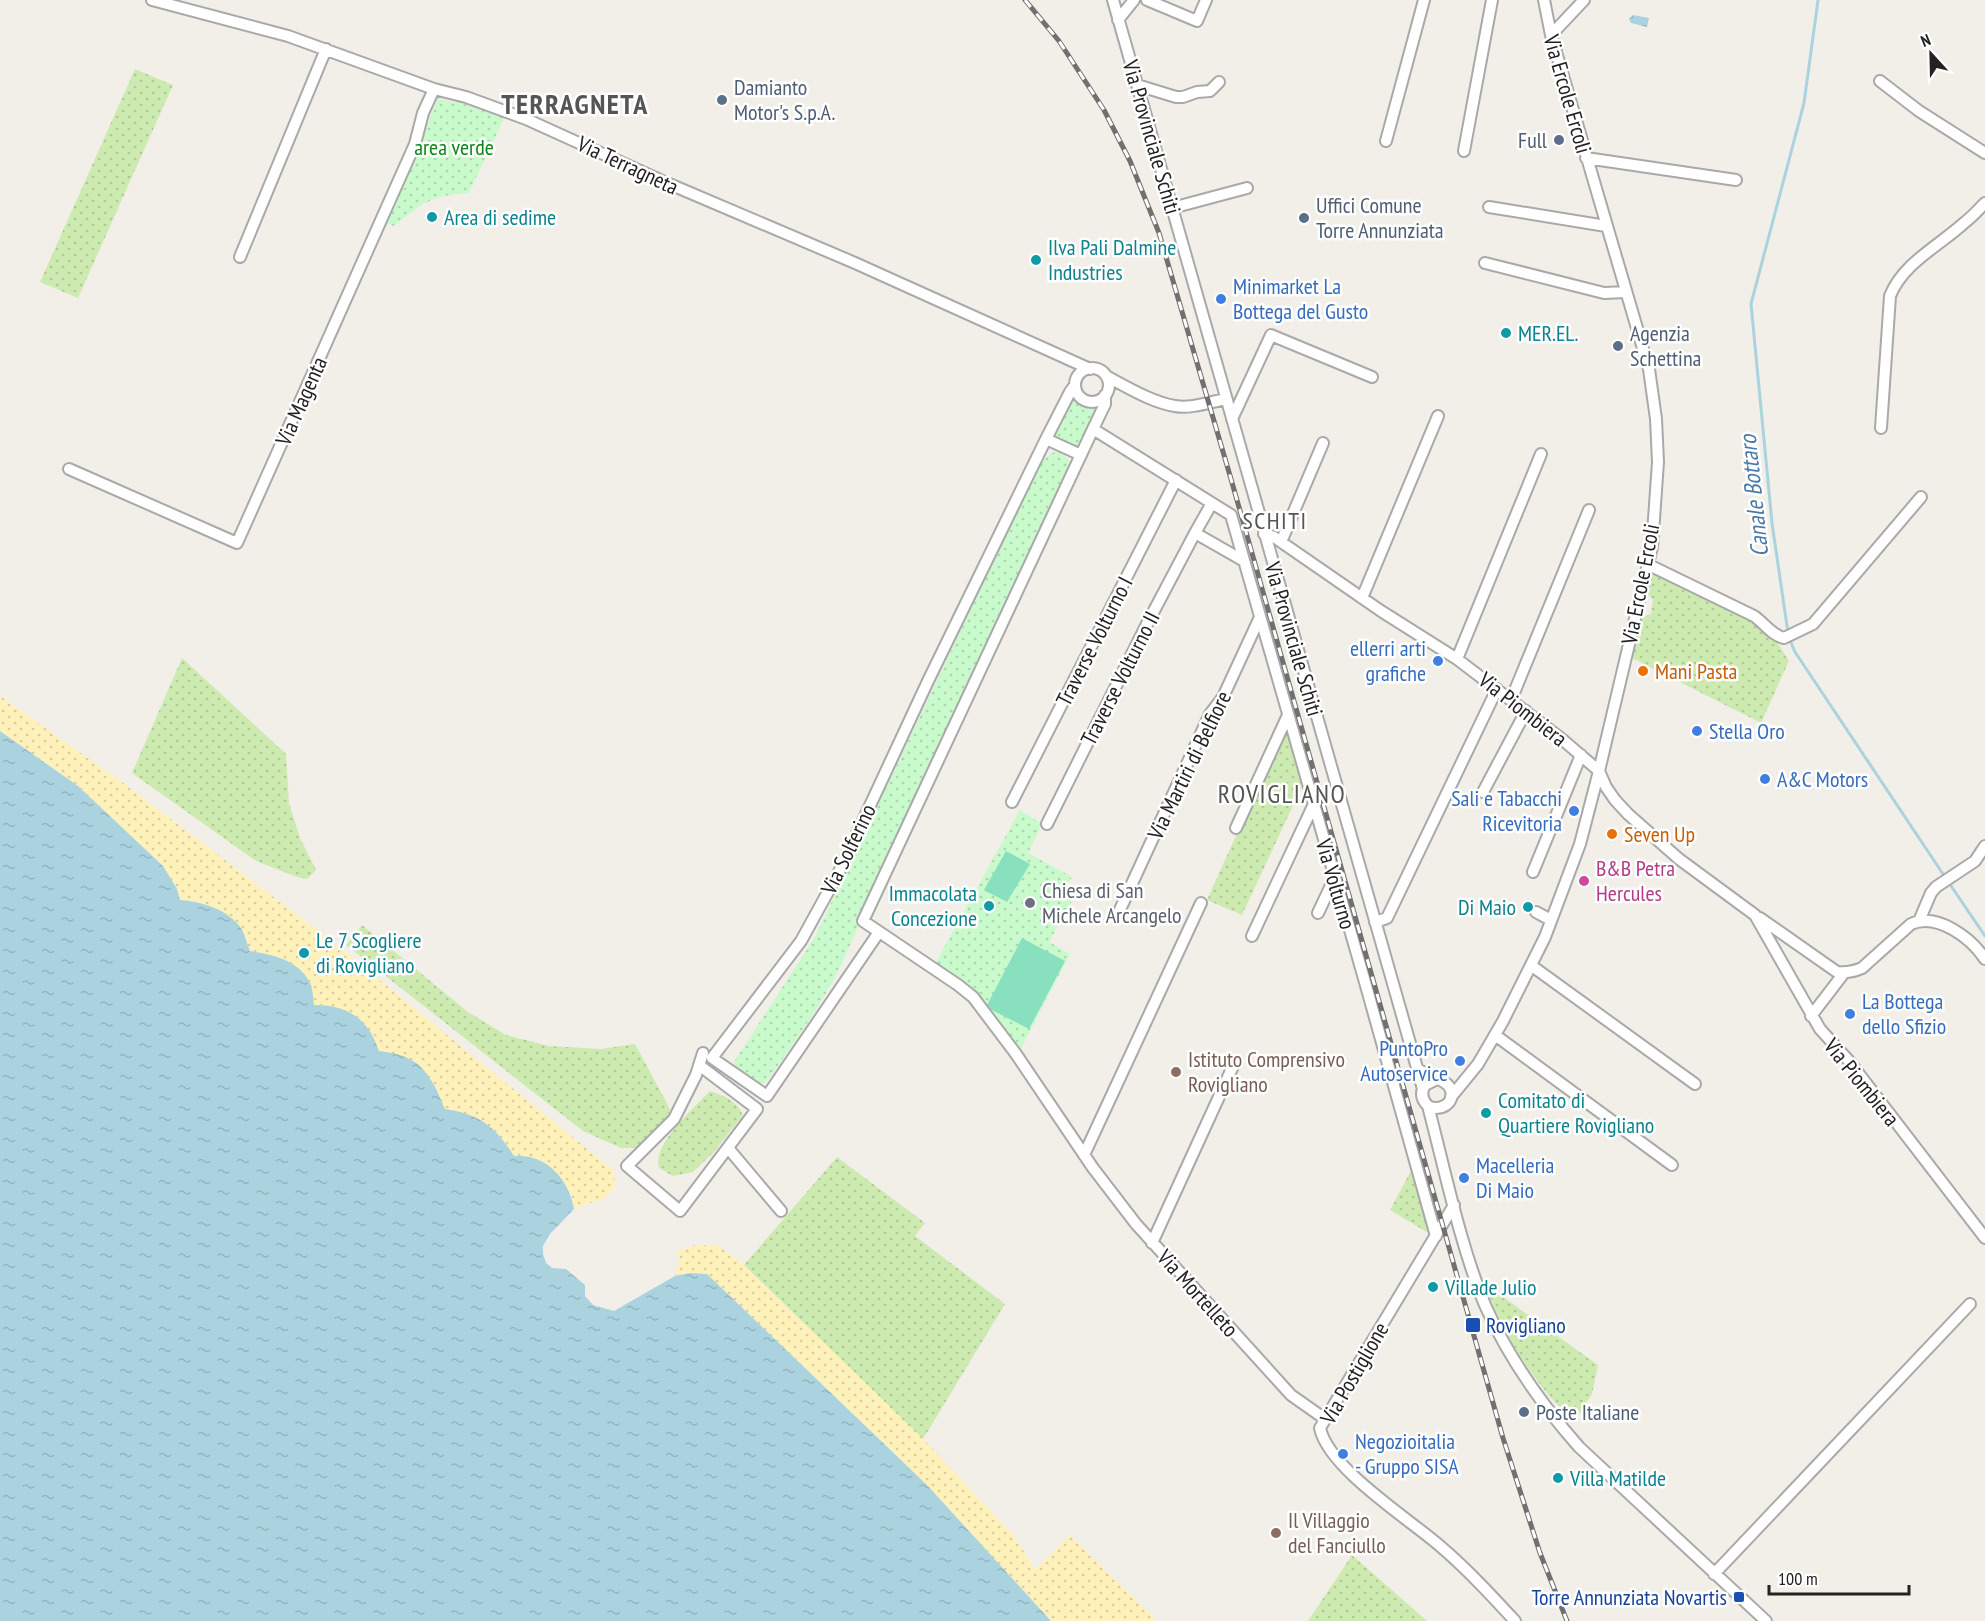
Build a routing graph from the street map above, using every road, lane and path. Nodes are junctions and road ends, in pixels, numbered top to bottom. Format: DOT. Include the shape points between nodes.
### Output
graph roads {
  1 [pos="152,0"];
  2 [pos="1113,0"];
  3 [pos="1134,0"];
  4 [pos="1147,0"];
  5 [pos="1206,0"];
  6 [pos="1424,0"];
  7 [pos="1492,0"];
  8 [pos="1544,0"];
  9 [pos="1584,0"];
  10 [pos="1118,20"];
  11 [pos="1551,35"];
  12 [pos="326,49"];
  13 [pos="1880,81"];
  14 [pos="1219,82"];
  15 [pos="1137,86"];
  16 [pos="434,89"];
  17 [pos="1386,141"];
  18 [pos="1464,151"];
  19 [pos="1985,153"];
  20 [pos="1586,158"];
  21 [pos="1736,180"];
  22 [pos="1247,188"];
  23 [pos="1985,203"];
  24 [pos="1489,207"];
  25 [pos="1172,208"];
  26 [pos="1606,226"];
  27 [pos="240,257"];
  28 [pos="1485,263"];
  29 [pos="1626,291"];
  30 [pos="1057,354"];
  31 [pos="1090,369"];
  32 [pos="1106,376"];
  33 [pos="1372,377"];
  34 [pos="1077,381"];
  35 [pos="1124,385"];
  36 [pos="1107,392"];
  37 [pos="1226,399"];
  38 [pos="1438,416"];
  39 [pos="1232,419"];
  40 [pos="1881,428"];
  41 [pos="1093,429"];
  42 [pos="1046,439"];
  43 [pos="1323,443"];
  44 [pos="1541,454"];
  45 [pos="1082,455"];
  46 [pos="69,469"];
  47 [pos="1176,480"];
  48 [pos="1921,497"];
  49 [pos="1212,502"];
  50 [pos="1589,510"];
  51 [pos="1196,533"];
  52 [pos="1264,534"];
  53 [pos="1281,542"];
  54 [pos="1244,561"];
  55 [pos="1647,564"];
  56 [pos="1362,598"];
  57 [pos="1260,617"];
  58 [pos="1457,659"];
  59 [pos="1497,688"];
  60 [pos="1511,700"];
  61 [pos="1526,711"];
  62 [pos="1288,715"];
  63 [pos="1581,755"];
  64 [pos="1599,771"];
  65 [pos="1483,792"];
  66 [pos="1012,802"];
  67 [pos="1313,806"];
  68 [pos="1047,824"];
  69 [pos="1236,828"];
  70 [pos="1985,846"];
  71 [pos="1533,872"];
  72 [pos="1335,877"];
  73 [pos="1201,903"];
  74 [pos="1536,912"];
  75 [pos="1318,913"];
  76 [pos="1118,914"];
  77 [pos="1755,915"];
  78 [pos="1551,920"];
  79 [pos="863,921"];
  80 [pos="1919,921"];
  81 [pos="1375,922"];
  82 [pos="879,932"];
  83 [pos="1252,936"];
  84 [pos="1985,959"];
  85 [pos="1532,966"];
  86 [pos="1844,973"];
  87 [pos="1811,1016"];
  88 [pos="1495,1035"];
  89 [pos="703,1053"];
  90 [pos="1234,1064"];
  91 [pos="699,1065"];
  92 [pos="1418,1069"];
  93 [pos="1466,1078"];
  94 [pos="1439,1080"];
  95 [pos="1695,1084"];
  96 [pos="1423,1089"];
  97 [pos="1451,1097"];
  98 [pos="1428,1106"];
  99 [pos="1442,1108"];
  100 [pos="1434,1129"];
  101 [pos="728,1148"];
  102 [pos="1084,1155"];
  103 [pos="1672,1165"];
  104 [pos="1454,1205"];
  105 [pos="781,1211"];
  106 [pos="1436,1236"];
  107 [pos="1985,1238"];
  108 [pos="1152,1243"];
  109 [pos="1970,1304"];
  110 [pos="1325,1419"];
  111 [pos="1714,1574"];
  112 [pos="1515,1621"];
  113 [pos="1766,1621"];
  1 -- 12 [label="street, Via Terragneta"];
  2 -- 10 [label="street, Via Provinciale Schiti"];
  3 -- 10 [label="street"];
  4 -- 5 [label="street" via="1197,21"];
  6 -- 17 [label="street"];
  7 -- 18 [label="street"];
  8 -- 11 [label="street, Via Ercole Ercoli"];
  9 -- 11 [label="street"];
  10 -- 15 [label="street, Via Provinciale Schiti"];
  11 -- 20 [label="street, Via Ercole Ercoli"];
  12 -- 16 [label="street, Via Terragneta"];
  12 -- 27 [label="street"];
  13 -- 19 [label="street"];
  14 -- 15 [label="street" via="1210,91 1183,97"];
  15 -- 25 [label="street, Via Provinciale Schiti"];
  16 -- 30 [label="street, Via Terragneta" via="526,118"];
  16 -- 46 [label="street, Via Magenta" via="415,144 237,543"];
  20 -- 21 [label="street"];
  20 -- 26 [label="street, Via Ercole Ercoli"];
  22 -- 25 [label="street"];
  23 -- 40 [label="street" via="1905,270 1895,283 1890,296"];
  24 -- 26 [label="street"];
  25 -- 37 [label="street, Via Provinciale Schiti"];
  26 -- 29 [label="street, Via Ercole Ercoli"];
  28 -- 29 [label="street" via="1604,293"];
  29 -- 55 [label="street, Via Ercole Ercoli" via="1649,369 1656,419 1658,462 1652,547"];
  30 -- 31 [label="street, Via Terragneta"];
  30 -- 34 [label="street"];
  31 -- 32 [label="street"];
  31 -- 34 [label="street"];
  32 -- 35 [label="street"];
  32 -- 36 [label="street"];
  33 -- 39 [label="street" via="1271,335"];
  34 -- 36 [label="street" via="1078,395 1087,401 1097,401"];
  34 -- 42 [label="street, Via Solferino"];
  35 -- 36 [label="street"];
  35 -- 37 [label="street" via="1175,406"];
  36 -- 41 [label="street, Via Solferino"];
  37 -- 39 [label="street, Via Provinciale Schiti"];
  38 -- 56 [label="street"];
  39 -- 52 [label="street, Via Provinciale Schiti"];
  41 -- 45 [label="street, Via Solferino"];
  41 -- 47 [label="street, Via Volturno"];
  42 -- 45 [label="street"];
  42 -- 82 [label="street, Via Solferino" via="840,870 801,941 712,1058 767,1096"];
  43 -- 53 [label="street"];
  44 -- 58 [label="street"];
  45 -- 79 [label="street, Via Solferino"];
  47 -- 49 [label="street, Via Volturno"];
  47 -- 66 [label="street, Traverse Volturno I"];
  48 -- 55 [label="street" via="1813,624 1784,638 1777,637 1754,616"];
  49 -- 51 [label="street, Traverse Volturno II"];
  49 -- 54 [label="street, Via Volturno" via="1231,515"];
  50 -- 60 [label="street"];
  51 -- 54 [label="street"];
  51 -- 68 [label="street, Traverse Volturno II"];
  52 -- 53 [label="street, Via Piombiera"];
  52 -- 81 [label="street, Via Provinciale Schiti"];
  53 -- 56 [label="street, Via Piombiera"];
  54 -- 57 [label="street, Via Volturno"];
  55 -- 64 [label="street, Via Ercole Ercoli"];
  56 -- 58 [label="street, Via Piombiera"];
  57 -- 62 [label="street, Via Volturno"];
  57 -- 76 [label="street, Via Martiri di Belfiore" via="1223,697 1210,714"];
  58 -- 59 [label="street, Via Piombiera"];
  59 -- 60 [label="street, Via Piombiera"];
  59 -- 81 [label="street" via="1387,918"];
  60 -- 61 [label="street, Via Piombiera"];
  61 -- 63 [label="street, Via Piombiera"];
  61 -- 65 [label="street"];
  62 -- 67 [label="street, Via Volturno"];
  62 -- 69 [label="street"];
  63 -- 64 [label="street, Via Piombiera"];
  63 -- 71 [label="street"];
  64 -- 77 [label="street, Via Piombiera" via="1606,787 1628,814 1679,859"];
  64 -- 78 [label="street, Via Ercole Ercoli" via="1580,844"];
  67 -- 72 [label="street, Via Volturno"];
  67 -- 83 [label="street"];
  70 -- 80 [label="street" via="1974,861 1931,893"];
  72 -- 75 [label="street"];
  72 -- 106 [label="street, Via Volturno"];
  73 -- 102 [label="street"];
  74 -- 78 [label="street"];
  77 -- 86 [label="street, Via Piombiera"];
  77 -- 87 [label="street, Via Piombiera"];
  78 -- 85 [label="street, Via Ercole Ercoli"];
  79 -- 82 [label="street, Via Mortelleto"];
  80 -- 84 [label="street" via="1937,922 1975,946"];
  80 -- 86 [label="street" via="1862,968"];
  81 -- 92 [label="street, Via Provinciale Schiti"];
  82 -- 102 [label="street, Via Mortelleto" via="973,997"];
  85 -- 88 [label="street, Via Ercole Ercoli"];
  85 -- 95 [label="street"];
  86 -- 87 [label="street"];
  87 -- 107 [label="street, Via Piombiera"];
  88 -- 93 [label="street, Via Ercole Ercoli"];
  88 -- 103 [label="street"];
  89 -- 91 [label="street"];
  90 -- 108 [label="street"];
  91 -- 101 [label="street" via="757,1109"];
  91 -- 101 [label="street" via="674,1119 627,1166 680,1211"];
  92 -- 94 [label="street"];
  92 -- 96 [label="street, Via Provinciale Schiti"];
  93 -- 94 [label="street"];
  93 -- 97 [label="street, Via Ercole Ercoli"];
  94 -- 96 [label="street" via="1428,1082"];
  94 -- 97 [label="street" via="1449,1086"];
  96 -- 98 [label="street, Via Provinciale Schiti" via="1422,1098"];
  97 -- 99 [label="street"];
  98 -- 99 [label="street"];
  98 -- 100 [label="street, Via Provinciale Schiti"];
  99 -- 100 [label="street"];
  100 -- 104 [label="street, Via Provinciale Schiti"];
  101 -- 105 [label="street"];
  102 -- 108 [label="street, Via Mortelleto"];
  104 -- 106 [label="street, Via Postiglione"];
  104 -- 111 [label="street, Via Provinciale Schiti" via="1492,1320 1514,1360 1556,1420"];
  106 -- 110 [label="street, Via Postiglione"];
  108 -- 110 [label="street, Via Mortelleto" via="1291,1395"];
  109 -- 111 [label="street"];
  110 -- 112 [label="street, Via Postiglione" via="1321,1434 1340,1462 1447,1553"];
  111 -- 113 [label="street, Via Provinciale Schiti"];
}
